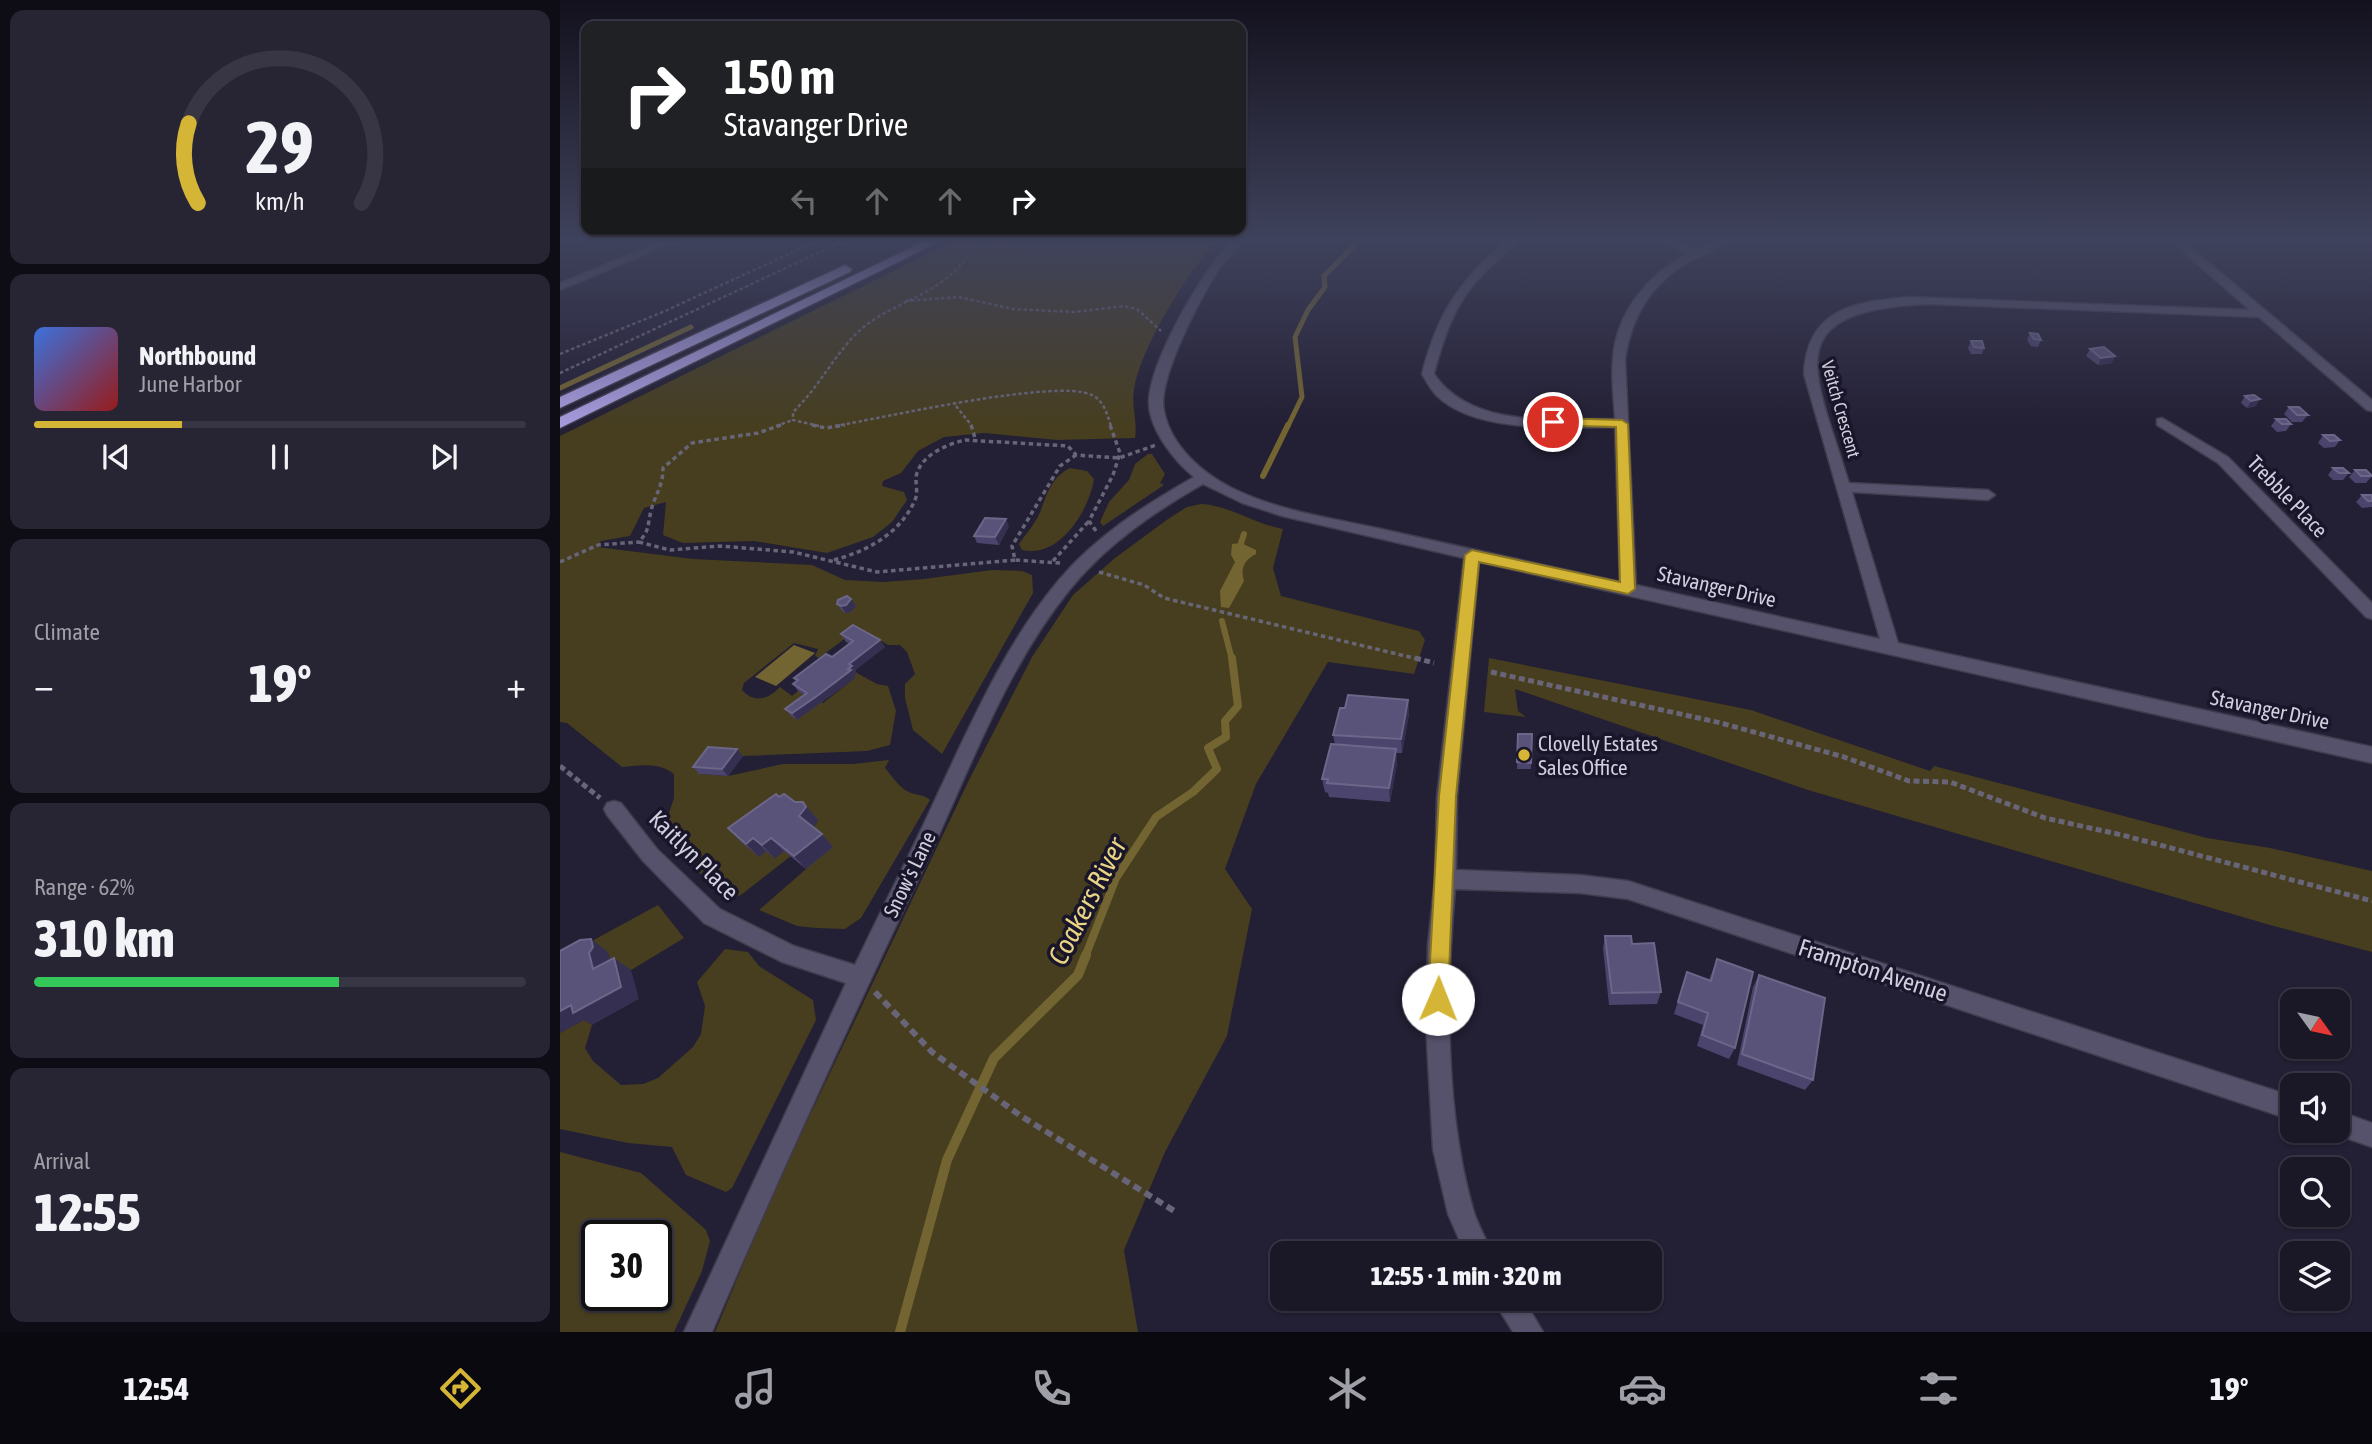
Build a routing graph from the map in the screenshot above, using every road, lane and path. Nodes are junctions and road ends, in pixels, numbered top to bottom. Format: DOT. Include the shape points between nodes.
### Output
graph roads {
  1 [pos="682,303"];
  2 [pos="710,303"];
  3 [pos="773,303"];
  4 [pos="808,303"];
  5 [pos="898,303"];
  6 [pos="987,303"];
  7 [pos="1195,303"];
  8 [pos="1452,303"];
  9 [pos="1639,303"];
  10 [pos="1887,303"];
  11 [pos="2003,303"];
  12 [pos="2249,303"];
  13 [pos="2262,314"];
  14 [pos="1161,332"];
  15 [pos="560,354"];
  16 [pos="560,373"];
  17 [pos="560,404"];
  18 [pos="955,405"];
  19 [pos="2372,407"];
  20 [pos="793,421"];
  21 [pos="2162,422"];
  22 [pos="560,424"];
  23 [pos="1622,424"];
  24 [pos="1170,440"];
  25 [pos="976,441"];
  26 [pos="1076,455"];
  27 [pos="1119,458"];
  28 [pos="1202,478"];
  29 [pos="1845,487"];
  30 [pos="1988,495"];
  31 [pos="1089,521"];
  32 [pos="1113,538"];
  33 [pos="639,542"];
  34 [pos="1472,555"];
  35 [pos="833,560"];
  36 [pos="1015,560"];
  37 [pos="1053,561"];
  38 [pos="560,562"];
  39 [pos="1080,567"];
  40 [pos="1628,589"];
  41 [pos="2372,613"];
  42 [pos="1891,648"];
  43 [pos="1434,663"];
  44 [pos="1491,672"];
  45 [pos="2372,755"];
  46 [pos="560,766"];
  47 [pos="614,809"];
  48 [pos="1445,879"];
  49 [pos="2372,901"];
  50 [pos="860,977"];
  51 [pos="2280,1104"];
  52 [pos="2350,1127"];
  53 [pos="2372,1135"];
  54 [pos="1176,1212"];
  55 [pos="1473,1241"];
  56 [pos="1515,1311"];
  57 [pos="698,1332"];
  58 [pos="1529,1332"];
  1 -- 15 [label="path"];
  2 -- 16 [label="path"];
  3 -- 17 [label="highway"];
  4 -- 22 [label="highway"];
  5 -- 20 [label="path" via="852,337 793,412"];
  6 -- 14 [label="path" via="1074,312 1124,306 1137,309"];
  7 -- 24 [label="street, Stavanger Drive" via="1160,376 1157,416"];
  8 -- 23 [label="street" via="1434,344 1428,374 1443,395 1468,409 1507,419"];
  9 -- 23 [label="street" via="1621,334"];
  10 -- 29 [label="street, Veitch Crescent" via="1851,310 1825,327 1810,348 1810,374"];
  11 -- 13 [label="street, Veitch Crescent"];
  12 -- 13 [label="street"];
  13 -- 19 [label="street"];
  18 -- 20 [label="path" via="826,428"];
  18 -- 25 [label="path" via="972,426"];
  18 -- 27 [label="path" via="1051,391 1082,392 1103,404"];
  20 -- 33 [label="path" via="758,433 692,443 663,468 649,530"];
  21 -- 41 [label="street, Trebble Place" via="2223,460"];
  23 -- 40 [label="street"];
  24 -- 27 [label="path"];
  24 -- 28 [label="street, Stavanger Drive"];
  25 -- 26 [label="path" via="1068,446"];
  25 -- 35 [label="path" via="954,442 921,465 916,498 887,537 856,555"];
  26 -- 27 [label="path"];
  26 -- 36 [label="path" via="1060,466 1012,546"];
  27 -- 31 [label="path"];
  28 -- 32 [label="street, Snow's Lane"];
  28 -- 34 [label="street, Stavanger Drive" via="1288,513"];
  29 -- 30 [label="street"];
  29 -- 42 [label="street, Veitch Crescent"];
  31 -- 32 [label="path" via="1094,530"];
  31 -- 37 [label="path"];
  32 -- 39 [label="street, Snow's Lane"];
  33 -- 35 [label="path" via="670,550 720,546"];
  33 -- 38 [label="path" via="589,547"];
  34 -- 40 [label="street, Stavanger Drive"];
  34 -- 48 [label="street" via="1447,796"];
  35 -- 36 [label="path" via="877,572"];
  36 -- 37 [label="path"];
  37 -- 39 [label="path"];
  39 -- 43 [label="path" via="1144,585 1164,598"];
  39 -- 50 [label="street, Snow's Lane" via="1028,637 1000,688"];
  40 -- 42 [label="street, Stavanger Drive"];
  42 -- 45 [label="street, Stavanger Drive"];
  44 -- 49 [label="path" via="1721,723 1844,757 1909,781 1950,782 2045,818"];
  46 -- 47 [label="path"];
  47 -- 50 [label="street, Kaitlyn Place" via="650,855 712,916 790,955"];
  48 -- 51 [label="street, Frampton Avenue" via="1628,890"];
  48 -- 55 [label="street" via="1438,1025 1446,1149 1461,1214"];
  50 -- 54 [label="path" via="932,1052 1021,1116"];
  50 -- 57 [label="street, Snow's Lane"];
  52 -- 53 [label="street"];
  56 -- 58 [label="street"];
}
